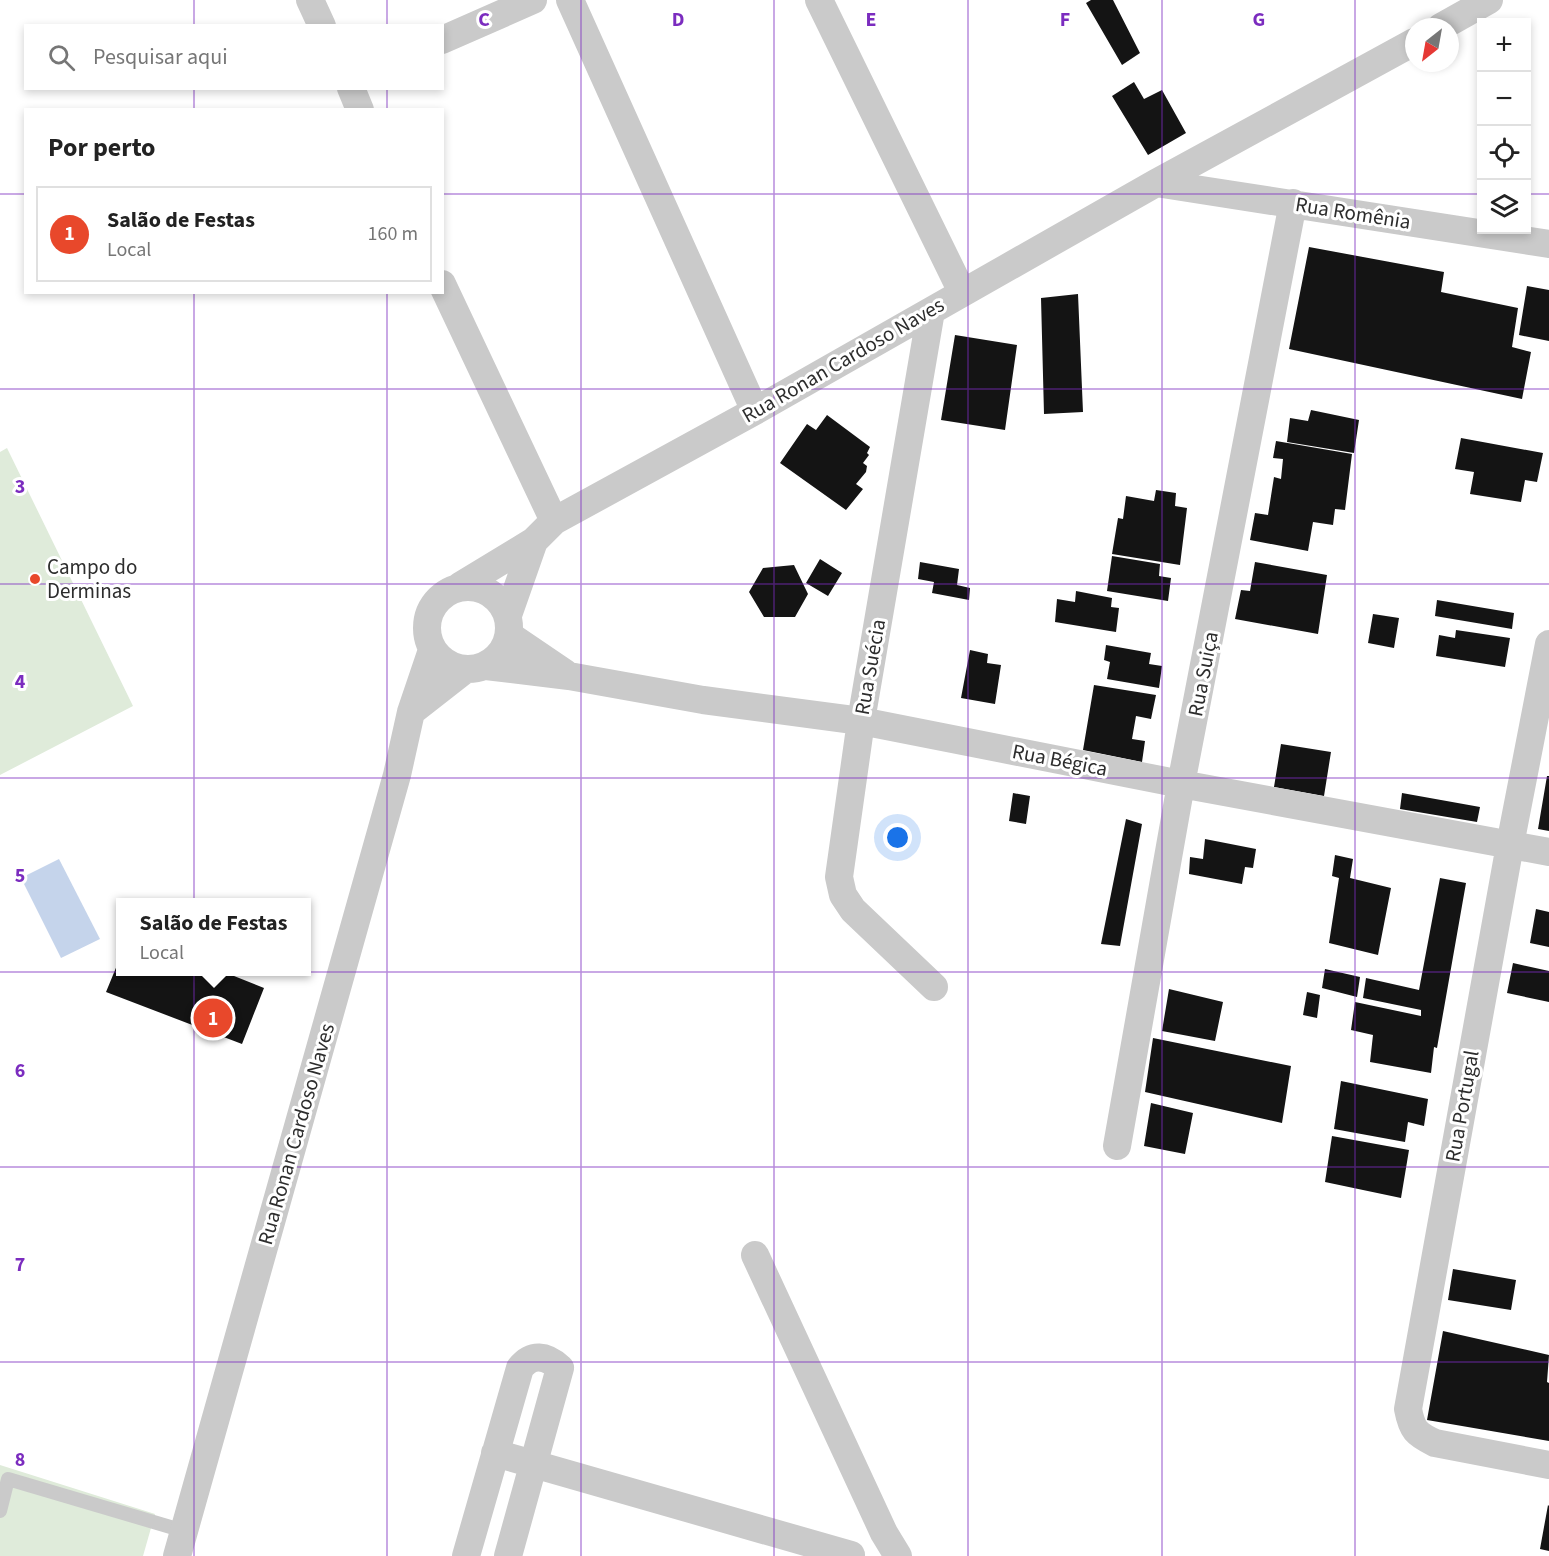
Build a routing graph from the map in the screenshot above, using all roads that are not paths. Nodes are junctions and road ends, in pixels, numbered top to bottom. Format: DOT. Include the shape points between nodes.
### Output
graph roads {
  1 [pos="310,0"];
  2 [pos="534,0"];
  3 [pos="570,0"];
  4 [pos="819,0"];
  5 [pos="1489,0"];
  6 [pos="1457,18"];
  7 [pos="321,24"];
  8 [pos="444,39"];
  9 [pos="1405,47"];
  10 [pos="352,90"];
  11 [pos="359,108"];
  12 [pos="1156,183"];
  13 [pos="1293,203"];
  14 [pos="1549,244"];
  15 [pos="444,288"];
  16 [pos="962,292"];
  17 [pos="931,311"];
  18 [pos="755,411"];
  19 [pos="554,521"];
  20 [pos="534,542"];
  21 [pos="460,586"];
  22 [pos="509,625"];
  23 [pos="1549,644"];
  24 [pos="432,650"];
  25 [pos="476,667"];
  26 [pos="569,676"];
  27 [pos="411,712"];
  28 [pos="861,721"];
  29 [pos="1182,784"];
  30 [pos="1510,845"];
  31 [pos="1549,852"];
  32 [pos="934,987"];
  33 [pos="1117,1146"];
  34 [pos="755,1255"];
  35 [pos="495,1453"];
  36 [pos="534,1465"];
  37 [pos="1549,1465"];
  38 [pos="4,1478"];
  39 [pos="0,1511"];
  40 [pos="181,1543"];
  41 [pos="891,1544"];
  42 [pos="466,1556"];
  43 [pos="508,1556"];
  44 [pos="851,1556"];
  1 -- 7 [label="street"];
  2 -- 8 [label="street"];
  3 -- 18 [label="street"];
  4 -- 16 [label="street"];
  5 -- 6 [label="street"];
  9 -- 12 [label="street, Rua Ronan Cardoso Naves"];
  10 -- 11 [label="street"];
  12 -- 13 [label="street, Rua Romênia"];
  12 -- 16 [label="street, Rua Ronan Cardoso Naves"];
  13 -- 14 [label="street, Rua Romênia"];
  13 -- 29 [label="street, Rua Suiça"];
  15 -- 19 [label="street"];
  16 -- 17 [label="street, Rua Ronan Cardoso Naves"];
  17 -- 18 [label="street, Rua Ronan Cardoso Naves"];
  17 -- 28 [label="street, Rua Suécia"];
  18 -- 19 [label="street, Rua Ronan Cardoso Naves"];
  19 -- 20 [label="street, Rua Ronan Cardoso Naves"];
  20 -- 21 [label="street, Rua Ronan Cardoso Naves"];
  20 -- 22 [label="street, Rua Ronan Cardoso Naves"];
  21 -- 22 [label="street" via="480,587 497,598"];
  21 -- 24 [label="street" via="442,595 429,611 426,630"];
  22 -- 25 [label="street" via="502,653"];
  22 -- 26 [label="street, Rua Bégica"];
  23 -- 30 [label="street, Rua Portugal"];
  24 -- 25 [label="street" via="447,663"];
  24 -- 27 [label="street, Rua Ronan Cardoso Naves"];
  25 -- 26 [label="street, Rua Bégica"];
  25 -- 27 [label="street"];
  26 -- 28 [label="street, Rua Bégica" via="703,700"];
  27 -- 40 [label="street, Rua Ronan Cardoso Naves" via="394,787"];
  28 -- 29 [label="street, Rua Bégica"];
  28 -- 32 [label="street, Rua Suécia" via="839,877 843,895"];
  29 -- 30 [label="street, Rua Bégica"];
  29 -- 33 [label="street, Rua Suiça"];
  30 -- 31 [label="street, Rua Bégica"];
  30 -- 37 [label="street, Rua Portugal" via="1408,1409 1411,1425 1420,1436 1435,1443"];
  34 -- 41 [label="street"];
  35 -- 36 [label="street"];
  35 -- 36 [label="street" via="520,1368 526,1359 553,1361 560,1368"];
  35 -- 42 [label="street"];
  36 -- 43 [label="street"];
  36 -- 44 [label="street"];
  38 -- 39 [label="lane"];
  38 -- 40 [label="lane"];
  41 -- 44 [label="street"];
}
